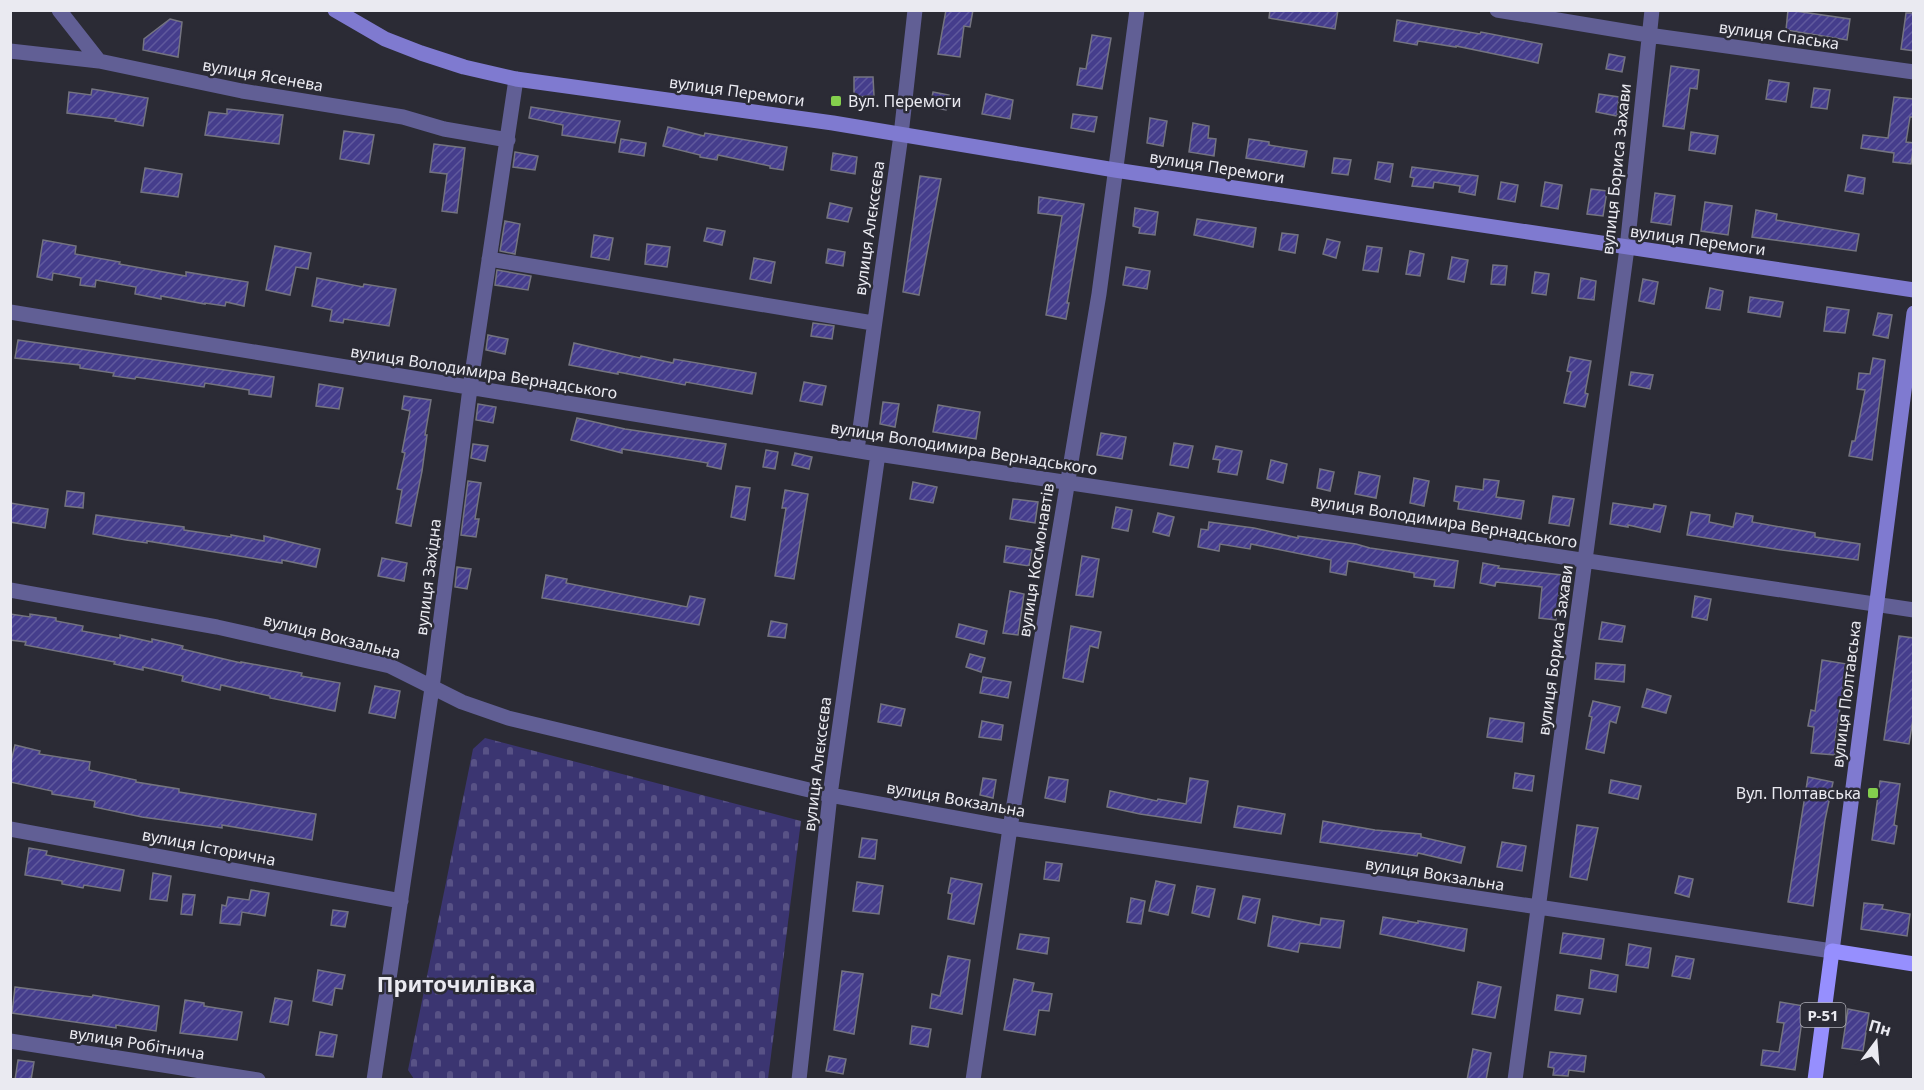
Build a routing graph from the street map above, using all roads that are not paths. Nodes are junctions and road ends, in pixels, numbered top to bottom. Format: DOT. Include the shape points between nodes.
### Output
graph roads {
  1 [pos="59,10"];
  2 [pos="335,10"];
  3 [pos="915,10"];
  4 [pos="1137,10"];
  5 [pos="1497,10"];
  6 [pos="1652,10"];
  7 [pos="1648,35"];
  8 [pos="10,51"];
  9 [pos="99,61"];
  10 [pos="1914,72"];
  11 [pos="516,79"];
  12 [pos="901,135"];
  13 [pos="508,140"];
  14 [pos="1114,170"];
  15 [pos="1627,248"];
  16 [pos="489,259"];
  17 [pos="1914,290"];
  18 [pos="10,312"];
  19 [pos="1914,313"];
  20 [pos="873,323"];
  21 [pos="470,388"];
  22 [pos="857,450"];
  23 [pos="878,454"];
  24 [pos="1067,481"];
  25 [pos="1585,561"];
  26 [pos="10,590"];
  27 [pos="1875,605"];
  28 [pos="1914,610"];
  29 [pos="432,688"];
  30 [pos="830,795"];
  31 [pos="1011,828"];
  32 [pos="10,829"];
  33 [pos="401,901"];
  34 [pos="1538,908"];
  35 [pos="1832,951"];
  36 [pos="1914,964"];
  37 [pos="10,1041"];
  38 [pos="258,1080"];
  39 [pos="374,1080"];
  40 [pos="799,1080"];
  41 [pos="973,1080"];
  42 [pos="1515,1080"];
  43 [pos="1815,1080"];
  1 -- 9 [label="street"];
  2 -- 11 [label="main road, вулиця Перемоги" via="386,39 421,53 464,68"];
  3 -- 12 [label="street, вулиця Алєксєєва"];
  4 -- 14 [label="street, вулиця Космонавтів"];
  5 -- 7 [label="street, вулиця Спаська"];
  6 -- 7 [label="street, вулиця Бориса Захави"];
  7 -- 10 [label="street, вулиця Спаська"];
  7 -- 15 [label="street, вулиця Бориса Захави"];
  8 -- 9 [label="street, вулиця Ясенева"];
  9 -- 13 [label="street, вулиця Ясенева"];
  11 -- 12 [label="main road, вулиця Перемоги"];
  11 -- 13 [label="street, вулиця Західна"];
  12 -- 14 [label="main road, вулиця Перемоги"];
  12 -- 20 [label="street, вулиця Алєксєєва"];
  13 -- 16 [label="street, вулиця Західна"];
  14 -- 15 [label="main road, вулиця Перемоги"];
  14 -- 24 [label="street, вулиця Космонавтів" via="1099,294"];
  15 -- 17 [label="main road, вулиця Перемоги"];
  15 -- 25 [label="street, вулиця Бориса Захави"];
  16 -- 20 [label="street"];
  16 -- 21 [label="street, вулиця Західна"];
  18 -- 21 [label="street, вулиця Володимира Вернадського"];
  19 -- 27 [label="main road, вулиця Полтавська"];
  20 -- 22 [label="street, вулиця Алєксєєва"];
  21 -- 22 [label="street, вулиця Володимира Вернадського"];
  21 -- 29 [label="street, вулиця Західна"];
  22 -- 23 [label="street, вулиця Володимира Вернадського"];
  23 -- 24 [label="street, вулиця Володимира Вернадського"];
  23 -- 30 [label="street, вулиця Алєксєєва"];
  24 -- 25 [label="street, вулиця Володимира Вернадського"];
  24 -- 31 [label="street, вулиця Космонавтів"];
  25 -- 27 [label="street, вулиця Володимира Вернадського"];
  25 -- 34 [label="street, вулиця Бориса Захави"];
  26 -- 29 [label="street, вулиця Вокзальна" via="218,627 390,666"];
  27 -- 28 [label="street, вулиця Володимира Вернадського"];
  27 -- 35 [label="main road, вулиця Полтавська"];
  29 -- 30 [label="street, вулиця Вокзальна" via="508,718"];
  29 -- 33 [label="street, вулиця Західна"];
  30 -- 31 [label="street, вулиця Вокзальна"];
  30 -- 40 [label="street, вулиця Алєксєєва"];
  31 -- 34 [label="street, вулиця Вокзальна"];
  31 -- 41 [label="street, вулиця Космонавтів"];
  32 -- 33 [label="street, вулиця Історична"];
  33 -- 39 [label="street, вулиця Західна"];
  34 -- 35 [label="street, вулиця Вокзальна"];
  34 -- 42 [label="street, вулиця Бориса Захави"];
  35 -- 36 [label="main road, вулиця Вокзальна"];
  35 -- 43 [label="main road, вулиця Полтавська / Р-51"];
  37 -- 38 [label="street, вулиця Робітнича"];
}
